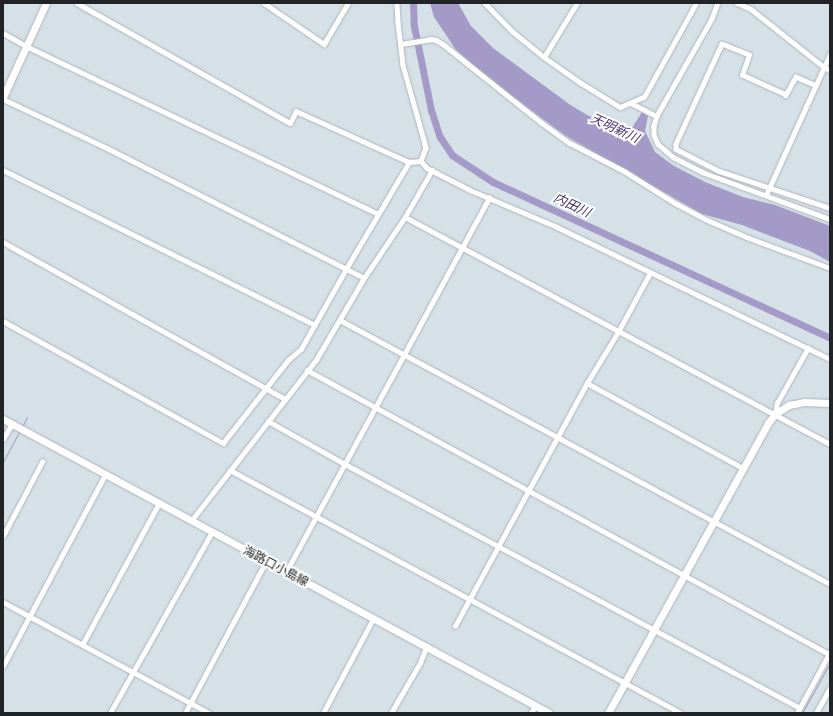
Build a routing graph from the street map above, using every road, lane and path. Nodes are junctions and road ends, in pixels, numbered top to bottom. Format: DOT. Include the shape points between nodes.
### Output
graph roads {
  1 [pos="46,3"];
  2 [pos="77,3"];
  3 [pos="264,3"];
  4 [pos="348,3"];
  5 [pos="397,3"];
  6 [pos="485,3"];
  7 [pos="577,3"];
  8 [pos="696,3"];
  9 [pos="718,3"];
  10 [pos="737,3"];
  11 [pos="754,3"];
  12 [pos="751,9"];
  13 [pos="3,33"];
  14 [pos="400,44"];
  15 [pos="26,46"];
  16 [pos="830,54"];
  17 [pos="544,57"];
  18 [pos="824,67"];
  19 [pos="830,70"];
  20 [pos="816,86"];
  21 [pos="3,98"];
  22 [pos="634,104"];
  23 [pos="657,116"];
  24 [pos="409,162"];
  25 [pos="421,162"];
  26 [pos="3,170"];
  27 [pos="432,170"];
  28 [pos="770,187"];
  29 [pos="766,195"];
  30 [pos="489,198"];
  31 [pos="830,208"];
  32 [pos="378,214"];
  33 [pos="405,217"];
  34 [pos="830,219"];
  35 [pos="3,242"];
  36 [pos="462,248"];
  37 [pos="830,268"];
  38 [pos="346,269"];
  39 [pos="650,273"];
  40 [pos="364,278"];
  41 [pos="340,320"];
  42 [pos="3,321"];
  43 [pos="315,325"];
  44 [pos="618,332"];
  45 [pos="808,348"];
  46 [pos="405,354"];
  47 [pos="830,359"];
  48 [pos="308,370"];
  49 [pos="587,383"];
  50 [pos="265,388"];
  51 [pos="285,399"];
  52 [pos="830,403"];
  53 [pos="375,408"];
  54 [pos="775,414"];
  55 [pos="3,419"];
  56 [pos="268,421"];
  57 [pos="12,424"];
  58 [pos="559,437"];
  59 [pos="3,439"];
  60 [pos="830,444"];
  61 [pos="42,462"];
  62 [pos="344,464"];
  63 [pos="743,468"];
  64 [pos="230,470"];
  65 [pos="105,475"];
  66 [pos="529,492"];
  67 [pos="158,503"];
  68 [pos="316,516"];
  69 [pos="190,521"];
  70 [pos="714,521"];
  71 [pos="212,532"];
  72 [pos="3,536"];
  73 [pos="499,546"];
  74 [pos="266,561"];
  75 [pos="286,572"];
  76 [pos="684,576"];
  77 [pos="830,584"];
  78 [pos="470,600"];
  79 [pos="3,602"];
  80 [pos="29,616"];
  81 [pos="373,619"];
  82 [pos="455,626"];
  83 [pos="654,629"];
  84 [pos="82,645"];
  85 [pos="426,647"];
  86 [pos="830,653"];
  87 [pos="3,666"];
  88 [pos="133,672"];
  89 [pos="624,683"];
  90 [pos="830,688"];
  91 [pos="190,703"];
  92 [pos="535,706"];
  93 [pos="800,708"];
  94 [pos="110,713"];
  95 [pos="185,713"];
  96 [pos="209,713"];
  97 [pos="323,713"];
  98 [pos="391,713"];
  99 [pos="531,713"];
  100 [pos="549,713"];
  101 [pos="608,713"];
  102 [pos="681,713"];
  103 [pos="797,713"];
  104 [pos="816,713"];
  1 -- 15 [label="main road"];
  2 -- 24 [label="street" via="290,123 296,111"];
  3 -- 4 [label="street" via="324,44"];
  5 -- 14 [label="street"];
  6 -- 17 [label="street" via="512,31"];
  7 -- 17 [label="street"];
  8 -- 22 [label="street" via="644,97"];
  9 -- 23 [label="street" via="712,19"];
  10 -- 12 [label="street"];
  11 -- 12 [label="street"];
  12 -- 18 [label="street"];
  13 -- 15 [label="street"];
  14 -- 25 [label="street" via="426,148"];
  14 -- 37 [label="street" via="431,39 443,44 487,81 570,143 624,171 705,219"];
  15 -- 21 [label="main road"];
  15 -- 32 [label="street"];
  16 -- 18 [label="street"];
  17 -- 22 [label="street" via="618,106"];
  18 -- 19 [label="street"];
  18 -- 20 [label="street"];
  20 -- 28 [label="street"];
  20 -- 28 [label="street" via="796,77 786,96 742,75 749,55 723,44 720,46 676,149 719,171"];
  21 -- 38 [label="street"];
  22 -- 23 [label="street"];
  23 -- 29 [label="street" via="654,135 658,144 673,157 702,172"];
  24 -- 25 [label="street"];
  24 -- 32 [label="street"];
  25 -- 27 [label="street"];
  26 -- 43 [label="street"];
  27 -- 30 [label="street"];
  27 -- 33 [label="street"];
  28 -- 29 [label="street"];
  28 -- 31 [label="street"];
  29 -- 34 [label="street"];
  30 -- 36 [label="street"];
  30 -- 39 [label="street" via="557,227"];
  32 -- 38 [label="street"];
  33 -- 36 [label="street"];
  33 -- 40 [label="street"];
  35 -- 50 [label="street"];
  36 -- 44 [label="street"];
  36 -- 46 [label="street"];
  38 -- 40 [label="street"];
  38 -- 43 [label="street"];
  39 -- 44 [label="street"];
  39 -- 45 [label="street"];
  40 -- 41 [label="street"];
  41 -- 46 [label="street"];
  41 -- 48 [label="street"];
  42 -- 50 [label="street" via="223,443"];
  43 -- 50 [label="street" via="301,349 288,360"];
  44 -- 49 [label="street"];
  44 -- 54 [label="street"];
  45 -- 47 [label="street"];
  45 -- 54 [label="street" via="778,403"];
  46 -- 53 [label="street"];
  46 -- 58 [label="street"];
  48 -- 51 [label="street"];
  48 -- 53 [label="street"];
  49 -- 58 [label="street"];
  49 -- 63 [label="street"];
  50 -- 51 [label="street"];
  51 -- 56 [label="street"];
  52 -- 54 [label="main road" via="794,403"];
  53 -- 62 [label="street"];
  53 -- 66 [label="street"];
  54 -- 60 [label="street"];
  54 -- 63 [label="main road"];
  55 -- 57 [label="main road, 海路口小島線"];
  56 -- 62 [label="street"];
  56 -- 64 [label="street"];
  57 -- 59 [label="street"];
  57 -- 65 [label="main road, 海路口小島線"];
  58 -- 66 [label="street"];
  58 -- 70 [label="street"];
  61 -- 72 [label="street"];
  62 -- 68 [label="street"];
  62 -- 73 [label="street"];
  63 -- 70 [label="main road"];
  64 -- 68 [label="street"];
  64 -- 69 [label="street"];
  65 -- 67 [label="main road, 海路口小島線"];
  65 -- 80 [label="street"];
  66 -- 73 [label="street"];
  66 -- 76 [label="street"];
  67 -- 69 [label="main road, 海路口小島線"];
  67 -- 84 [label="street"];
  68 -- 75 [label="street"];
  68 -- 78 [label="street"];
  69 -- 71 [label="main road, 海路口小島線"];
  70 -- 76 [label="main road"];
  70 -- 77 [label="street"];
  71 -- 74 [label="main road, 海路口小島線"];
  71 -- 88 [label="street"];
  73 -- 78 [label="street"];
  73 -- 83 [label="street"];
  74 -- 75 [label="main road, 海路口小島線"];
  74 -- 91 [label="street"];
  75 -- 81 [label="main road, 海路口小島線"];
  76 -- 83 [label="main road"];
  76 -- 86 [label="street"];
  78 -- 82 [label="street"];
  78 -- 89 [label="street"];
  79 -- 80 [label="street"];
  80 -- 84 [label="street"];
  80 -- 87 [label="street"];
  81 -- 85 [label="main road, 海路口小島線"];
  81 -- 97 [label="street"];
  83 -- 89 [label="main road"];
  83 -- 93 [label="street"];
  84 -- 88 [label="street"];
  85 -- 92 [label="main road, 海路口小島線"];
  85 -- 98 [label="street" via="420,663"];
  86 -- 93 [label="street"];
  88 -- 91 [label="street"];
  88 -- 94 [label="street"];
  89 -- 101 [label="main road"];
  89 -- 102 [label="street"];
  90 -- 104 [label="street"];
  91 -- 95 [label="street"];
  91 -- 96 [label="street"];
  92 -- 99 [label="street"];
  92 -- 100 [label="main road, 海路口小島線"];
  93 -- 103 [label="street"];
}
